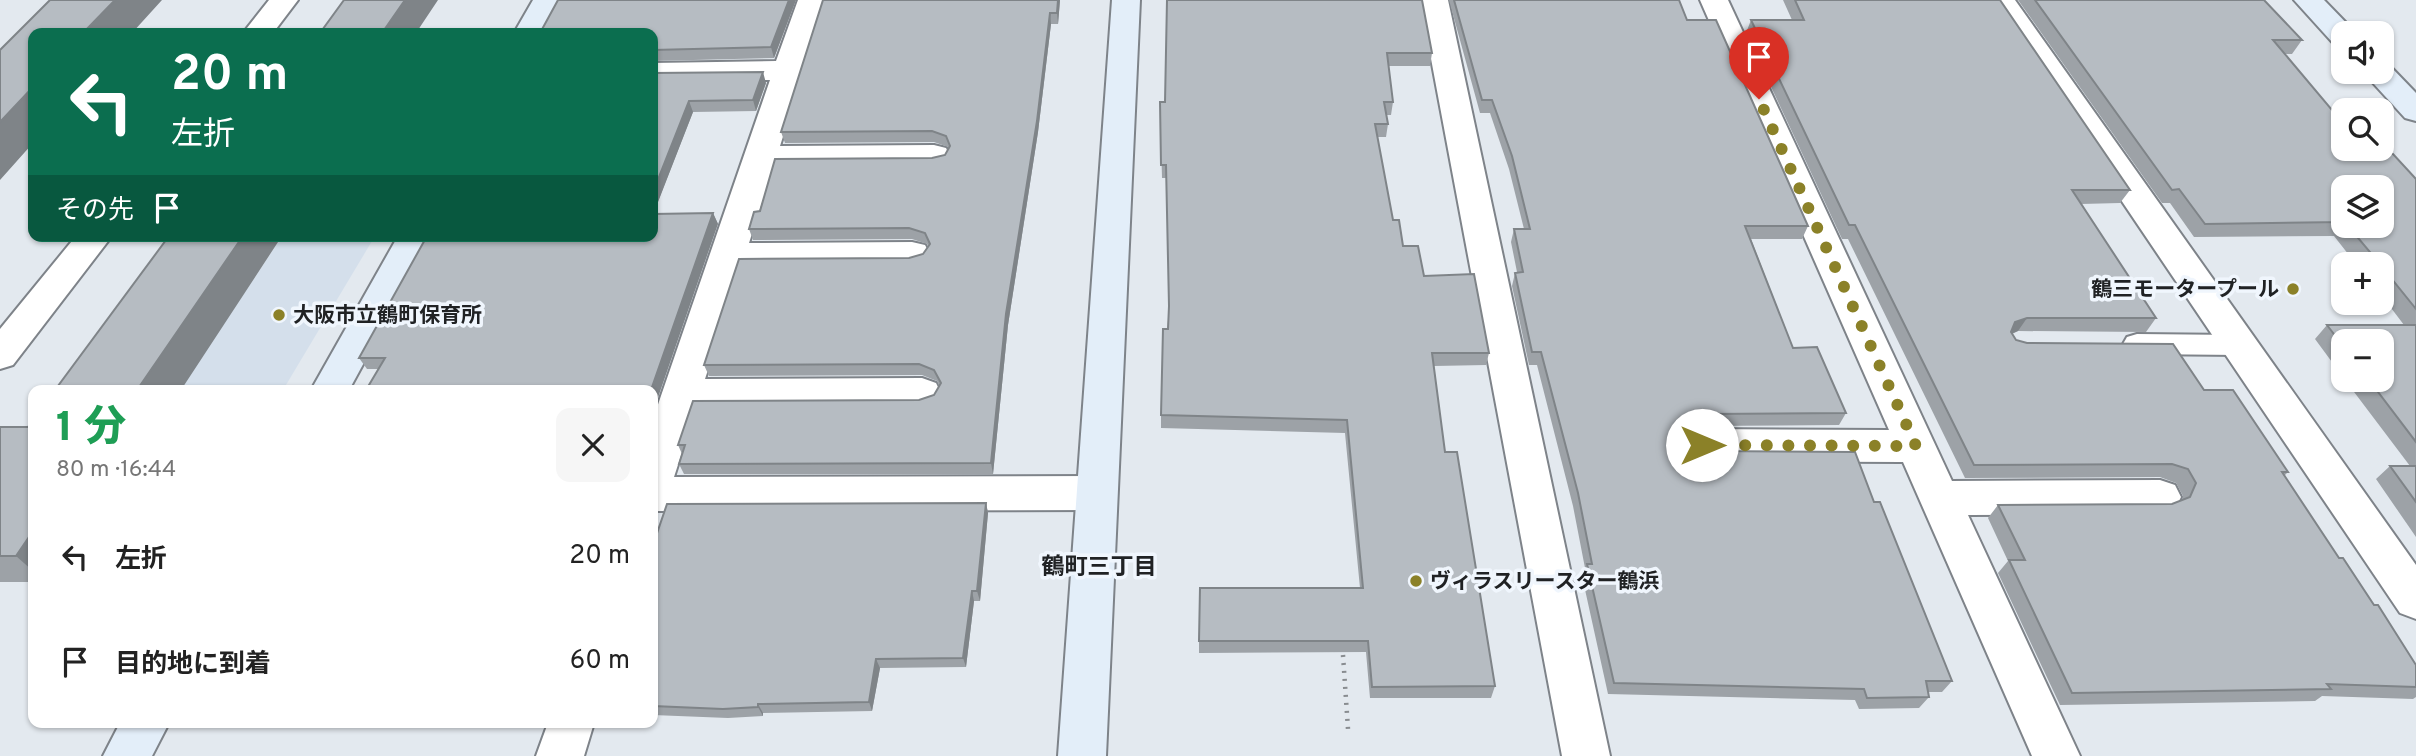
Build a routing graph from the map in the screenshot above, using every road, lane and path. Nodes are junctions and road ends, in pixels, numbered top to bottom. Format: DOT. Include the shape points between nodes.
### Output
graph roads {
  1 [pos="284,0"];
  2 [pos="547,0"];
  3 [pos="813,0"];
  4 [pos="1126,0"];
  5 [pos="1434,0"];
  6 [pos="1714,0"];
  7 [pos="2000,0"];
  8 [pos="2308,0"];
  9 [pos="2331,24"];
  10 [pos="261,28"];
  11 [pos="532,28"];
  12 [pos="789,70"];
  13 [pos="658,72"];
  14 [pos="2390,84"];
  15 [pos="2416,111"];
  16 [pos="934,156"];
  17 [pos="760,157"];
  18 [pos="90,242"];
  19 [pos="413,242"];
  20 [pos="912,254"];
  21 [pos="727,256"];
  22 [pos="2115,344"];
  23 [pos="2239,345"];
  24 [pos="0,355"];
  25 [pos="333,385"];
  26 [pos="922,393"];
  27 [pos="681,394"];
  28 [pos="1702,445"];
  29 [pos="1916,446"];
  30 [pos="658,463"];
  31 [pos="1096,493"];
  32 [pos="658,494"];
  33 [pos="2160,497"];
  34 [pos="1940,498"];
  35 [pos="2416,600"];
  36 [pos="1343,655"];
  37 [pos="142,728"];
  38 [pos="569,728"];
  39 [pos="1348,729"];
  40 [pos="127,756"];
  41 [pos="560,756"];
  42 [pos="1082,756"];
  43 [pos="1586,756"];
  44 [pos="2056,756"];
  1 -- 10 [label="street"];
  2 -- 11 [label="street"];
  3 -- 12 [label="street"];
  4 -- 31 [label="street"];
  5 -- 43 [label="street"];
  6 -- 29 [label="street"];
  7 -- 23 [label="street"];
  8 -- 9 [label="street"];
  12 -- 13 [label="street"];
  12 -- 17 [label="street"];
  14 -- 15 [label="street"];
  16 -- 17 [label="street"];
  17 -- 21 [label="street"];
  18 -- 24 [label="street"];
  19 -- 25 [label="street"];
  20 -- 21 [label="street"];
  21 -- 27 [label="street"];
  22 -- 23 [label="lane"];
  23 -- 35 [label="street"];
  26 -- 27 [label="street"];
  27 -- 30 [label="street"];
  28 -- 29 [label="street"];
  29 -- 34 [label="street"];
  31 -- 32 [label="street"];
  31 -- 42 [label="street"];
  33 -- 34 [label="street"];
  34 -- 44 [label="street"];
  36 -- 39 [label="path"];
  37 -- 40 [label="street"];
  38 -- 41 [label="street"];
}
